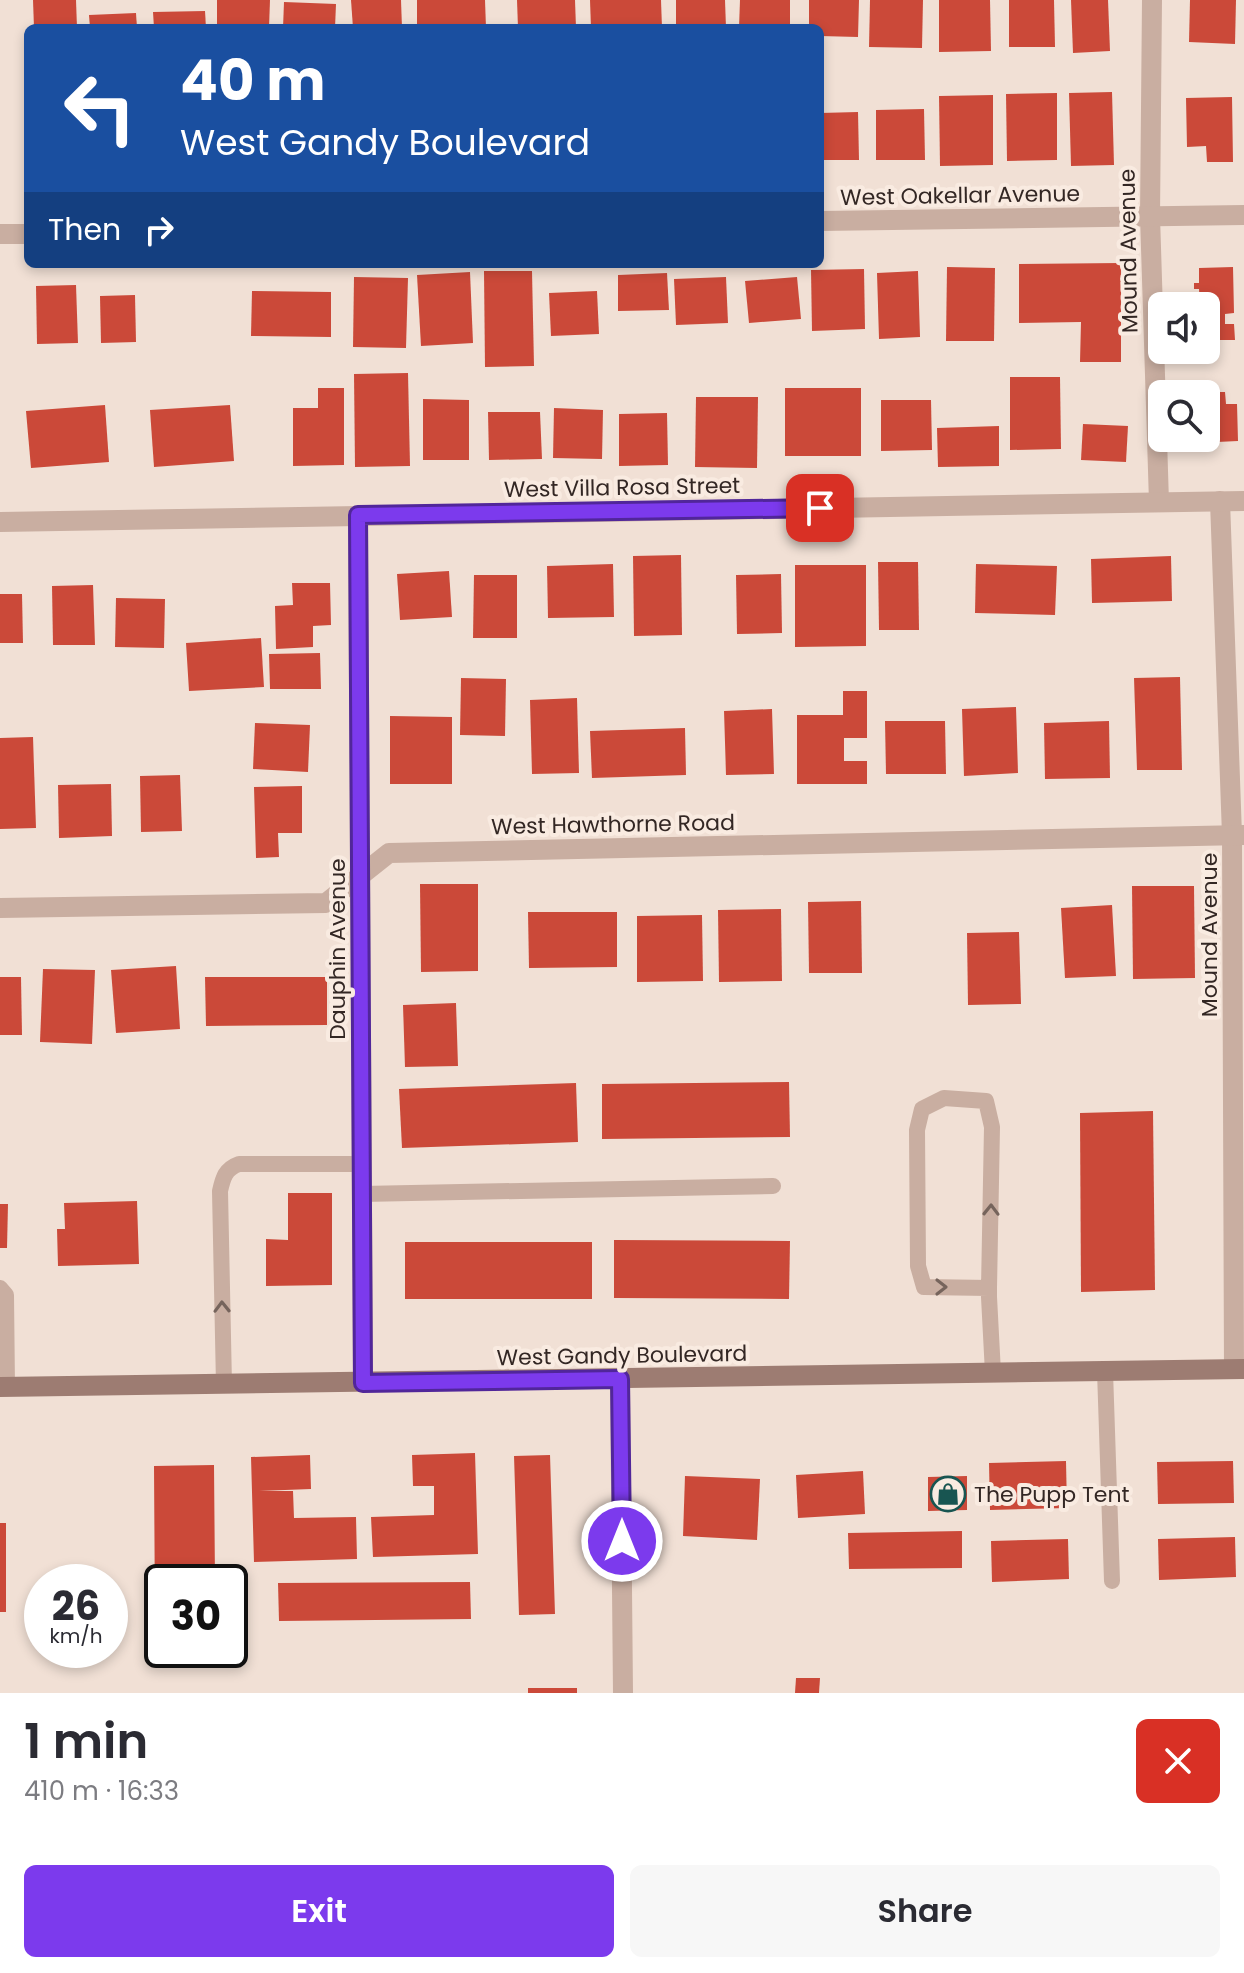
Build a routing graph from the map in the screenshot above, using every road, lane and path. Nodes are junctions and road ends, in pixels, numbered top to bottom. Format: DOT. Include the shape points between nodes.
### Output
graph roads {
  1 [pos="1152,0"];
  2 [pos="1244,215"];
  3 [pos="1150,216"];
  4 [pos="824,221"];
  5 [pos="0,234"];
  6 [pos="24,234"];
  7 [pos="1220,501"];
  8 [pos="1244,501"];
  9 [pos="1159,502"];
  10 [pos="358,515"];
  11 [pos="0,522"];
  12 [pos="1238,835"];
  13 [pos="361,877"];
  14 [pos="0,908"];
  15 [pos="1239,1097"];
  16 [pos="362,1164"];
  17 [pos="773,1186"];
  18 [pos="362,1194"];
  19 [pos="0,1288"];
  20 [pos="989,1288"];
  21 [pos="1239,1369"];
  22 [pos="1105,1371"];
  23 [pos="993,1373"];
  24 [pos="620,1379"];
  25 [pos="363,1383"];
  26 [pos="224,1385"];
  27 [pos="4,1387"];
  28 [pos="1112,1581"];
  29 [pos="623,1693"];
  1 -- 3 [label="street, Mound Avenue"];
  2 -- 3 [label="street, West Oakellar Avenue"];
  3 -- 4 [label="street, West Oakellar Avenue"];
  3 -- 9 [label="street, Mound Avenue"];
  5 -- 6 [label="street"];
  7 -- 8 [label="street, West Villa Rosa Street"];
  7 -- 9 [label="street, West Villa Rosa Street"];
  7 -- 12 [label="street, Mound Avenue"];
  9 -- 10 [label="street, West Villa Rosa Street"];
  10 -- 11 [label="street, West Villa Rosa Street"];
  10 -- 13 [label="street, Dauphin Avenue"];
  12 -- 13 [label="street, West Hawthorne Road" via="389,853"];
  12 -- 15 [label="street, Mound Avenue"];
  13 -- 14 [label="street, West Hawthorne Road" via="326,903"];
  13 -- 16 [label="street, Dauphin Avenue"];
  15 -- 21 [label="street, Mound Avenue"];
  16 -- 18 [label="street, Dauphin Avenue"];
  26 -- 16 [label="lane, one-way" via="220,1191 226,1171 239,1164"];
  17 -- 18 [label="lane"];
  18 -- 25 [label="street, Dauphin Avenue"];
  19 -- 27 [label="lane" via="6,1295"];
  20 -- 20 [label="lane, one-way" via="992,1127 986,1101 944,1098 922,1109 917,1130 918,1266 924,1287"];
  20 -- 23 [label="lane"];
  21 -- 22 [label="main road, West Gandy Boulevard"];
  22 -- 23 [label="main road, West Gandy Boulevard"];
  22 -- 28 [label="lane"];
  23 -- 24 [label="main road, West Gandy Boulevard"];
  24 -- 25 [label="main road, West Gandy Boulevard"];
  24 -- 29 [label="street"];
  25 -- 26 [label="main road, West Gandy Boulevard"];
  26 -- 27 [label="main road, West Gandy Boulevard"];
}
